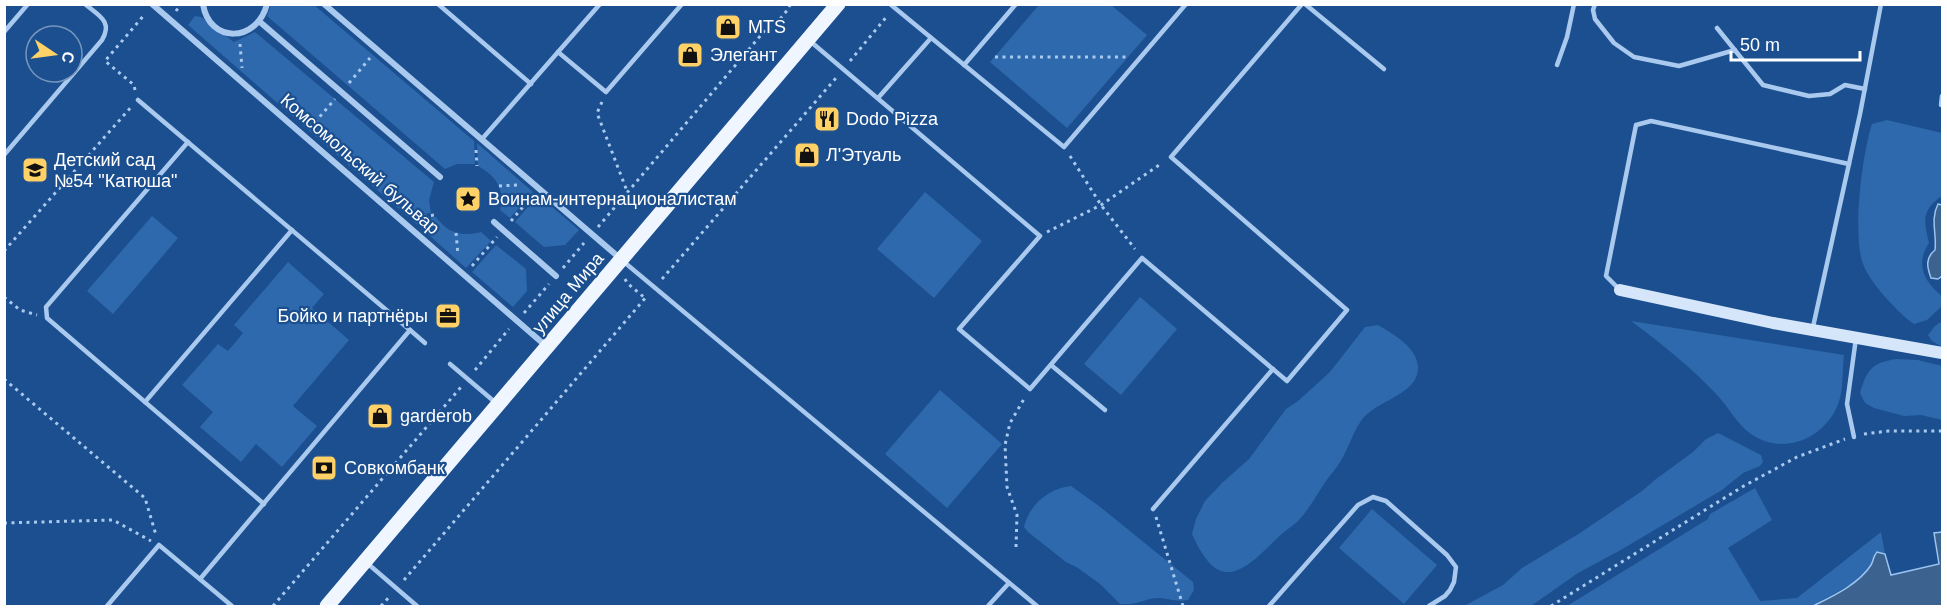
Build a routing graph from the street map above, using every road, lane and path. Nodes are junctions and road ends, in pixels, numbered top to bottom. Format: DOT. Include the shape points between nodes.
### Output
graph roads {
  1 [pos="28,4"];
  2 [pos="85,4"];
  3 [pos="203,4"];
  4 [pos="267,4"];
  5 [pos="324,4"];
  6 [pos="438,4"];
  7 [pos="600,4"];
  8 [pos="682,4"];
  9 [pos="790,4"];
  10 [pos="838,4"];
  11 [pos="1016,4"];
  12 [pos="1186,4"];
  13 [pos="1304,4"];
  14 [pos="1574,4"];
  15 [pos="1594,4"];
  16 [pos="1881,4"];
  17 [pos="152,5"];
  18 [pos="892,6"];
  19 [pos="260,22"];
  20 [pos="1717,28"];
  21 [pos="4,32"];
  22 [pos="239,33"];
  23 [pos="930,38"];
  24 [pos="809,40"];
  25 [pos="1735,50"];
  26 [pos="558,52"];
  27 [pos="994,57"];
  28 [pos="1141,57"];
  29 [pos="1557,64"];
  30 [pos="964,65"];
  31 [pos="843,69"];
  32 [pos="1384,69"];
  33 [pos="244,84"];
  34 [pos="531,84"];
  35 [pos="1865,89"];
  36 [pos="606,93"];
  37 [pos="1942,96"];
  38 [pos="878,98"];
  39 [pos="138,100"];
  40 [pos="1941,105"];
  41 [pos="482,140"];
  42 [pos="188,142"];
  43 [pos="1064,147"];
  44 [pos="4,154"];
  45 [pos="1172,157"];
  46 [pos="1849,164"];
  47 [pos="440,177"];
  48 [pos="628,192"];
  49 [pos="1101,205"];
  50 [pos="494,222"];
  51 [pos="292,230"];
  52 [pos="592,234"];
  53 [pos="1040,236"];
  54 [pos="4,251"];
  55 [pos="1142,258"];
  56 [pos="622,260"];
  57 [pos="556,276"];
  58 [pos="654,288"];
  59 [pos="1620,290"];
  60 [pos="4,297"];
  61 [pos="47,318"];
  62 [pos="517,321"];
  63 [pos="410,330"];
  64 [pos="1812,330"];
  65 [pos="1856,338"];
  66 [pos="425,343"];
  67 [pos="547,347"];
  68 [pos="1942,353"];
  69 [pos="450,364"];
  70 [pos="1051,365"];
  71 [pos="1273,369"];
  72 [pos="468,378"];
  73 [pos="4,379"];
  74 [pos="1030,389"];
  75 [pos="145,402"];
  76 [pos="498,405"];
  77 [pos="1105,410"];
  78 [pos="1942,431"];
  79 [pos="1854,437"];
  80 [pos="264,504"];
  81 [pos="1153,509"];
  82 [pos="4,522"];
  83 [pos="159,545"];
  84 [pos="1016,548"];
  85 [pos="365,562"];
  86 [pos="200,579"];
  87 [pos="1008,583"];
  88 [pos="396,589"];
  89 [pos="107,606"];
  90 [pos="232,606"];
  91 [pos="273,606"];
  92 [pos="327,606"];
  93 [pos="381,606"];
  94 [pos="417,606"];
  95 [pos="988,606"];
  96 [pos="1037,606"];
  97 [pos="1183,606"];
  98 [pos="1268,606"];
  99 [pos="1429,606"];
  100 [pos="1551,606"];
  1 -- 21 [label="lane"];
  2 -- 44 [label="lane" via="105,21 106,33"];
  3 -- 22 [label="street" via="204,12 218,29"];
  4 -- 19 [label="street"];
  5 -- 41 [label="street"];
  6 -- 34 [label="lane"];
  7 -- 26 [label="lane"];
  8 -- 36 [label="lane"];
  9 -- 48 [label="path"];
  10 -- 24 [label="main road, улица Мира"];
  11 -- 30 [label="lane"];
  12 -- 28 [label="lane"];
  13 -- 32 [label="lane"];
  13 -- 45 [label="lane"];
  14 -- 29 [label="lane"];
  15 -- 25 [label="lane" via="1595,19 1614,43 1634,57 1679,66"];
  16 -- 35 [label="lane"];
  17 -- 33 [label="street, Комсомольский бульвар"];
  17 -- 39 [label="path" via="105,61 134,85"];
  18 -- 23 [label="lane"];
  18 -- 31 [label="path"];
  19 -- 22 [label="street"];
  19 -- 47 [label="street"];
  20 -- 25 [label="lane"];
  22 -- 33 [label="path"];
  23 -- 30 [label="lane"];
  23 -- 38 [label="lane"];
  24 -- 31 [label="lane"];
  24 -- 56 [label="main road, улица Мира"];
  25 -- 35 [label="lane" via="1763,85 1809,96 1830,94 1845,85"];
  26 -- 34 [label="lane"];
  26 -- 36 [label="lane"];
  27 -- 28 [label="path"];
  28 -- 43 [label="lane"];
  30 -- 43 [label="lane"];
  31 -- 38 [label="lane"];
  31 -- 58 [label="path"];
  33 -- 62 [label="street, Комсомольский бульвар"];
  34 -- 41 [label="lane"];
  35 -- 46 [label="lane"];
  36 -- 48 [label="path" via="597,114"];
  37 -- 40 [label="lane"];
  38 -- 53 [label="lane"];
  39 -- 42 [label="lane"];
  39 -- 54 [label="path"];
  41 -- 52 [label="street"];
  42 -- 51 [label="lane"];
  42 -- 61 [label="lane" via="46,307"];
  43 -- 49 [label="path"];
  45 -- 49 [label="path"];
  45 -- 71 [label="lane" via="1347,310 1287,381"];
  46 -- 59 [label="lane" via="1652,121 1636,125 1606,276"];
  46 -- 64 [label="lane"];
  48 -- 52 [label="path"];
  49 -- 53 [label="path"];
  49 -- 55 [label="path"];
  50 -- 57 [label="street"];
  51 -- 63 [label="lane"];
  51 -- 75 [label="lane"];
  52 -- 56 [label="street"];
  52 -- 57 [label="path"];
  53 -- 74 [label="lane" via="959,329"];
  55 -- 70 [label="lane"];
  55 -- 71 [label="lane"];
  56 -- 58 [label="lane"];
  56 -- 67 [label="main road, улица Мира"];
  57 -- 62 [label="path"];
  58 -- 87 [label="lane"];
  58 -- 88 [label="path"];
  59 -- 64 [label="street"];
  60 -- 61 [label="path" via="20,310"];
  61 -- 75 [label="lane"];
  62 -- 67 [label="street, Комсомольский бульвар"];
  62 -- 72 [label="path"];
  63 -- 66 [label="lane"];
  63 -- 80 [label="lane"];
  64 -- 65 [label="street"];
  65 -- 68 [label="street"];
  65 -- 79 [label="lane" via="1847,405"];
  67 -- 76 [label="main road, улица Мира"];
  69 -- 72 [label="lane"];
  70 -- 74 [label="lane"];
  70 -- 77 [label="lane"];
  71 -- 81 [label="lane"];
  72 -- 76 [label="lane"];
  72 -- 91 [label="path"];
  73 -- 83 [label="path" via="146,498"];
  74 -- 84 [label="path" via="1010,423 1005,445 1006,487 1017,515"];
  75 -- 80 [label="lane"];
  76 -- 85 [label="main road, улица Мира"];
  78 -- 79 [label="path" via="1889,431"];
  79 -- 100 [label="path" via="1797,457 1742,487"];
  80 -- 86 [label="lane"];
  81 -- 97 [label="path"];
  82 -- 83 [label="path" via="113,520"];
  83 -- 86 [label="lane"];
  83 -- 89 [label="lane"];
  85 -- 88 [label="lane"];
  85 -- 92 [label="main road, улица Мира"];
  86 -- 90 [label="lane"];
  87 -- 95 [label="lane"];
  87 -- 96 [label="lane"];
  88 -- 93 [label="path"];
  88 -- 94 [label="lane"];
  98 -- 99 [label="lane" via="1358,505 1372,497 1386,501 1456,567 1450,590"];
}
